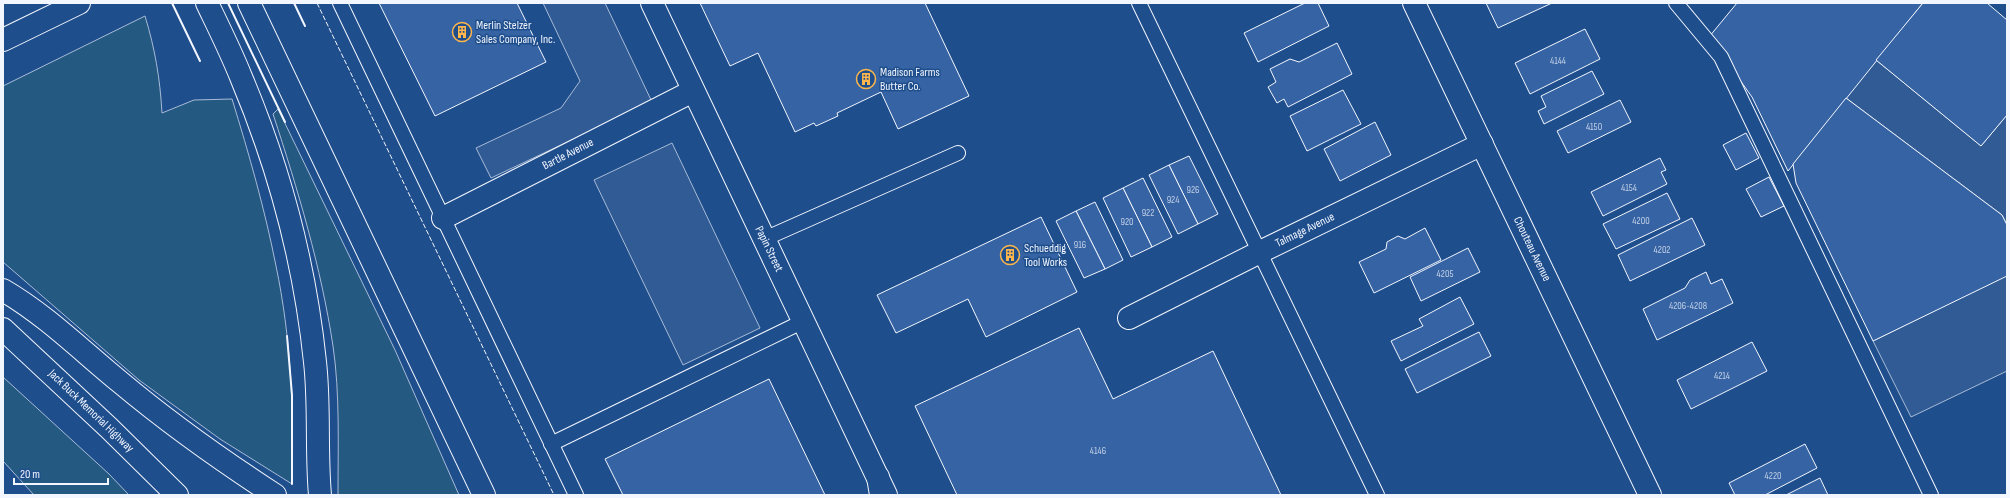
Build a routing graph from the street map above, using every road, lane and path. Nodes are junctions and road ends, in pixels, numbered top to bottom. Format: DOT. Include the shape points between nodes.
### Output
graph roads {
  1 [pos="78,3"];
  2 [pos="207,3"];
  3 [pos="249,3"];
  4 [pos="340,3"];
  5 [pos="652,3"];
  6 [pos="1139,3"];
  7 [pos="1414,3"];
  8 [pos="1676,3"];
  9 [pos="3,40"];
  10 [pos="694,91"];
  11 [pos="1482,144"];
  12 [pos="958,153"];
  13 [pos="443,218"];
  14 [pos="764,239"];
  15 [pos="1260,252"];
  16 [pos="3,290"];
  17 [pos="1129,318"];
  18 [pos="804,321"];
  19 [pos="3,330"];
  20 [pos="551,444"];
  21 [pos="882,489"];
  22 [pos="177,495"];
  23 [pos="275,495"];
  24 [pos="320,495"];
  25 [pos="484,495"];
  26 [pos="576,495"];
  27 [pos="1377,495"];
  28 [pos="1650,495"];
  29 [pos="1932,495"];
  1 -- 9 [label="main road"];
  2 -- 24 [label="main road" via="242,78 275,172 293,236 315,361 319,412"];
  3 -- 25 [label="main road"];
  4 -- 13 [label="lane"];
  5 -- 10 [label="main road, Papin Street"];
  6 -- 15 [label="lane"];
  7 -- 11 [label="main road, Chouteau Avenue"];
  8 -- 29 [label="lane" via="1721,57"];
  10 -- 13 [label="main road, Bartle Avenue"];
  10 -- 14 [label="main road, Papin Street"];
  11 -- 15 [label="main road, Talmage Avenue"];
  11 -- 28 [label="main road, Chouteau Avenue"];
  12 -- 14 [label="lane"];
  13 -- 20 [label="lane"];
  14 -- 18 [label="main road, Papin Street"];
  15 -- 17 [label="main road, Talmage Avenue"];
  15 -- 27 [label="lane"];
  16 -- 23 [label="main road" via="42,316 155,411"];
  18 -- 20 [label="lane"];
  18 -- 21 [label="main road, Papin Street"];
  19 -- 22 [label="main road, Jack Buck Memorial Highway"];
  20 -- 26 [label="lane"];
}
